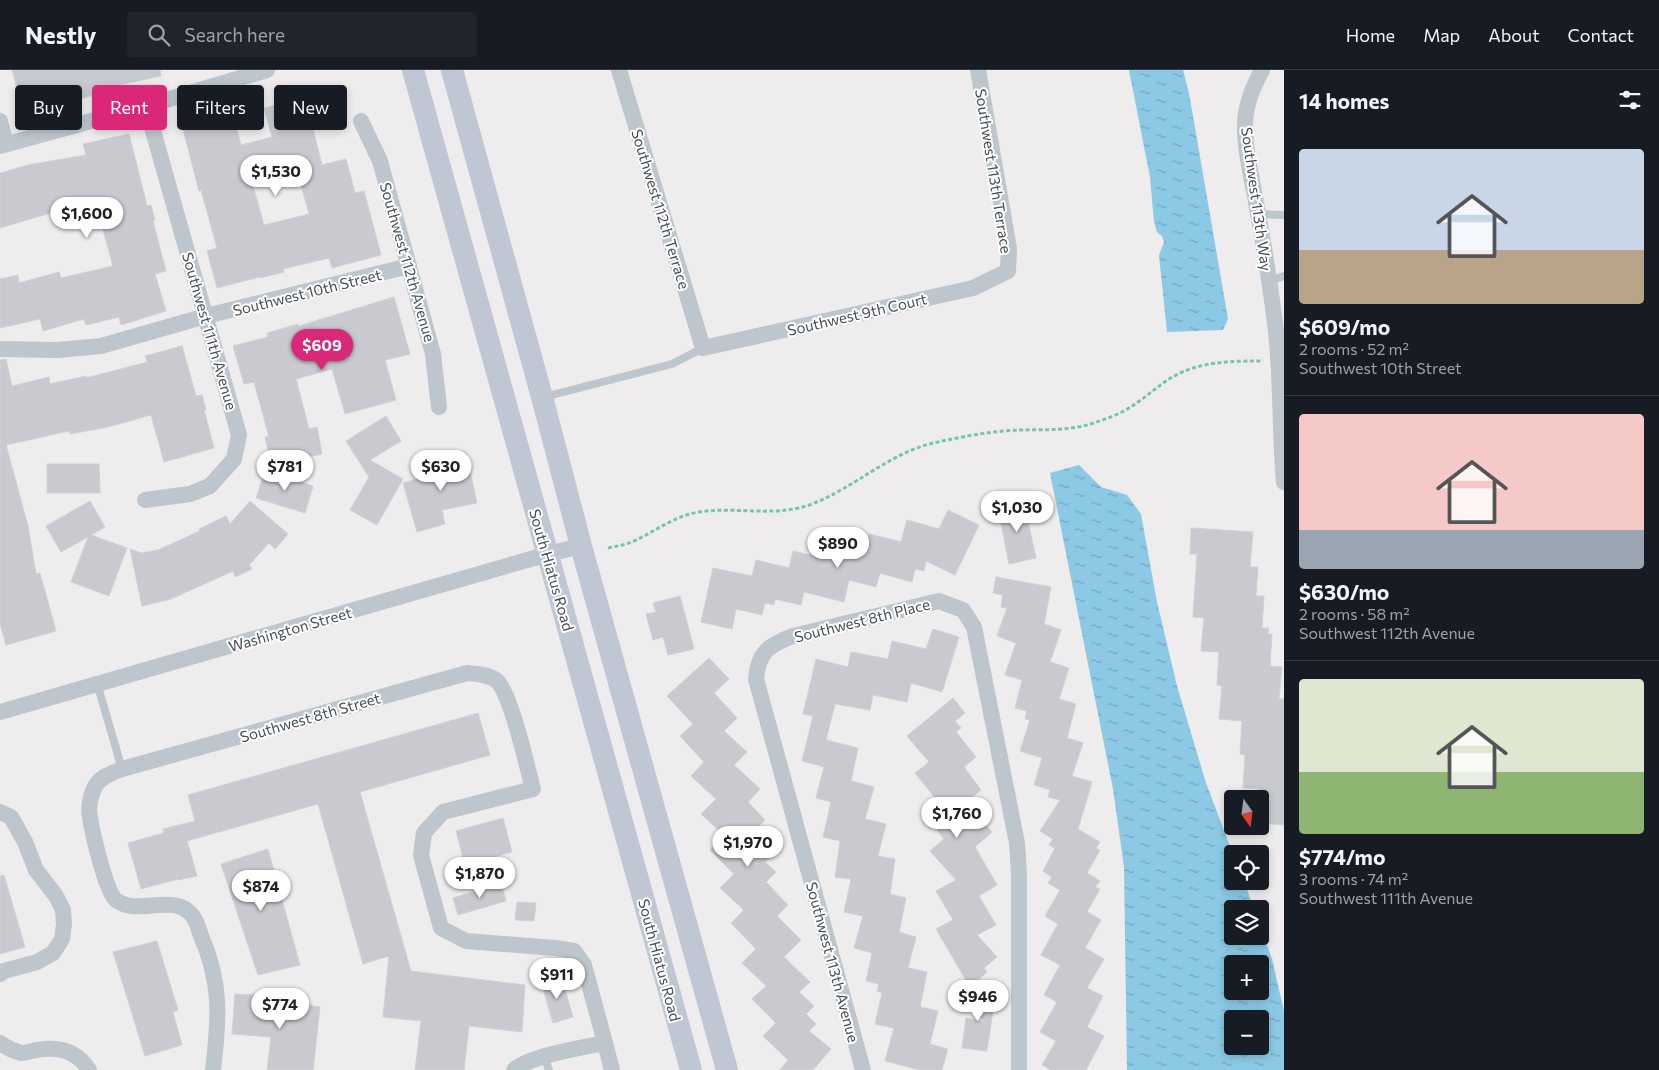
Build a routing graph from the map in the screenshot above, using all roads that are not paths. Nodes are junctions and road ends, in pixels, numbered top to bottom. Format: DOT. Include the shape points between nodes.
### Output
graph roads {
  1 [pos="268,70"];
  2 [pos="413,70"];
  3 [pos="452,70"];
  4 [pos="620,70"];
  5 [pos="978,70"];
  6 [pos="1262,70"];
  7 [pos="167,100"];
  8 [pos="0,121"];
  9 [pos="92,121"];
  10 [pos="362,121"];
  11 [pos="153,130"];
  12 [pos="3,145"];
  13 [pos="1258,214"];
  14 [pos="1284,215"];
  15 [pos="409,266"];
  16 [pos="1008,272"];
  17 [pos="1277,278"];
  18 [pos="206,316"];
  19 [pos="703,348"];
  20 [pos="0,349"];
  21 [pos="542,397"];
  22 [pos="439,407"];
  23 [pos="1284,482"];
  24 [pos="146,500"];
  25 [pos="581,546"];
  26 [pos="548,554"];
  27 [pos="764,652"];
  28 [pos="97,683"];
  29 [pos="0,712"];
  30 [pos="122,769"];
  31 [pos="0,812"];
  32 [pos="0,974"];
  33 [pos="0,1043"];
  34 [pos="605,1043"];
  35 [pos="546,1063"];
  36 [pos="89,1070"];
  37 [pos="213,1070"];
  38 [pos="514,1070"];
  39 [pos="612,1070"];
  40 [pos="690,1070"];
  41 [pos="727,1070"];
  42 [pos="863,1070"];
  43 [pos="1019,1070"];
  1 -- 7 [label="street"];
  2 -- 26 [label="main road, South Hiatus Road"];
  3 -- 21 [label="main road"];
  4 -- 19 [label="street, Southwest 112th Terrace"];
  5 -- 16 [label="street, Southwest 113th Terrace" via="1008,248"];
  6 -- 13 [label="street, Southwest 113th Way" via="1250,92 1245,124"];
  8 -- 12 [label="street"];
  9 -- 12 [label="street"];
  10 -- 15 [label="street, Southwest 112th Avenue" via="380,161"];
  11 -- 18 [label="street, Southwest 111th Avenue"];
  13 -- 14 [label="lane"];
  13 -- 17 [label="street, Southwest 113th Way"];
  15 -- 18 [label="street, Southwest 10th Street"];
  15 -- 22 [label="street, Southwest 112th Avenue" via="433,354"];
  16 -- 19 [label="street, Southwest 9th Court" via="973,288"];
  17 -- 23 [label="street, Southwest 113th Way"];
  18 -- 20 [label="street, Southwest 10th Street" via="101,346 58,350"];
  18 -- 24 [label="street, Southwest 111th Avenue" via="239,435 234,459 210,486 190,494"];
  19 -- 21 [label="lane" via="672,364"];
  21 -- 25 [label="main road"];
  25 -- 26 [label="street, Washington Street"];
  25 -- 41 [label="main road"];
  26 -- 28 [label="street, Washington Street"];
  26 -- 40 [label="main road, South Hiatus Road"];
  27 -- 42 [label="street, Southwest 113th Avenue" via="757,665 756,679"];
  27 -- 43 [label="street, Southwest 8th Place" via="793,636 939,601 963,610 974,626 1017,843"];
  28 -- 29 [label="street, Washington Street"];
  28 -- 30 [label="lane"];
  30 -- 34 [label="street, Southwest 8th Street" via="467,673 483,674 497,681 508,698 533,789 443,812 424,832 421,855 441,928 466,941 574,951 584,965"];
  30 -- 37 [label="street" via="101,778 93,790 90,804 89,816 109,891 123,903 183,907 192,916 212,962 218,992"];
  31 -- 32 [label="street" via="11,817 36,870 56,896 64,924 62,939 54,953"];
  33 -- 36 [label="street" via="22,1053 40,1049 73,1053 84,1061"];
  34 -- 35 [label="street"];
  34 -- 39 [label="street"];
  35 -- 38 [label="street" via="518,1066"];
}
